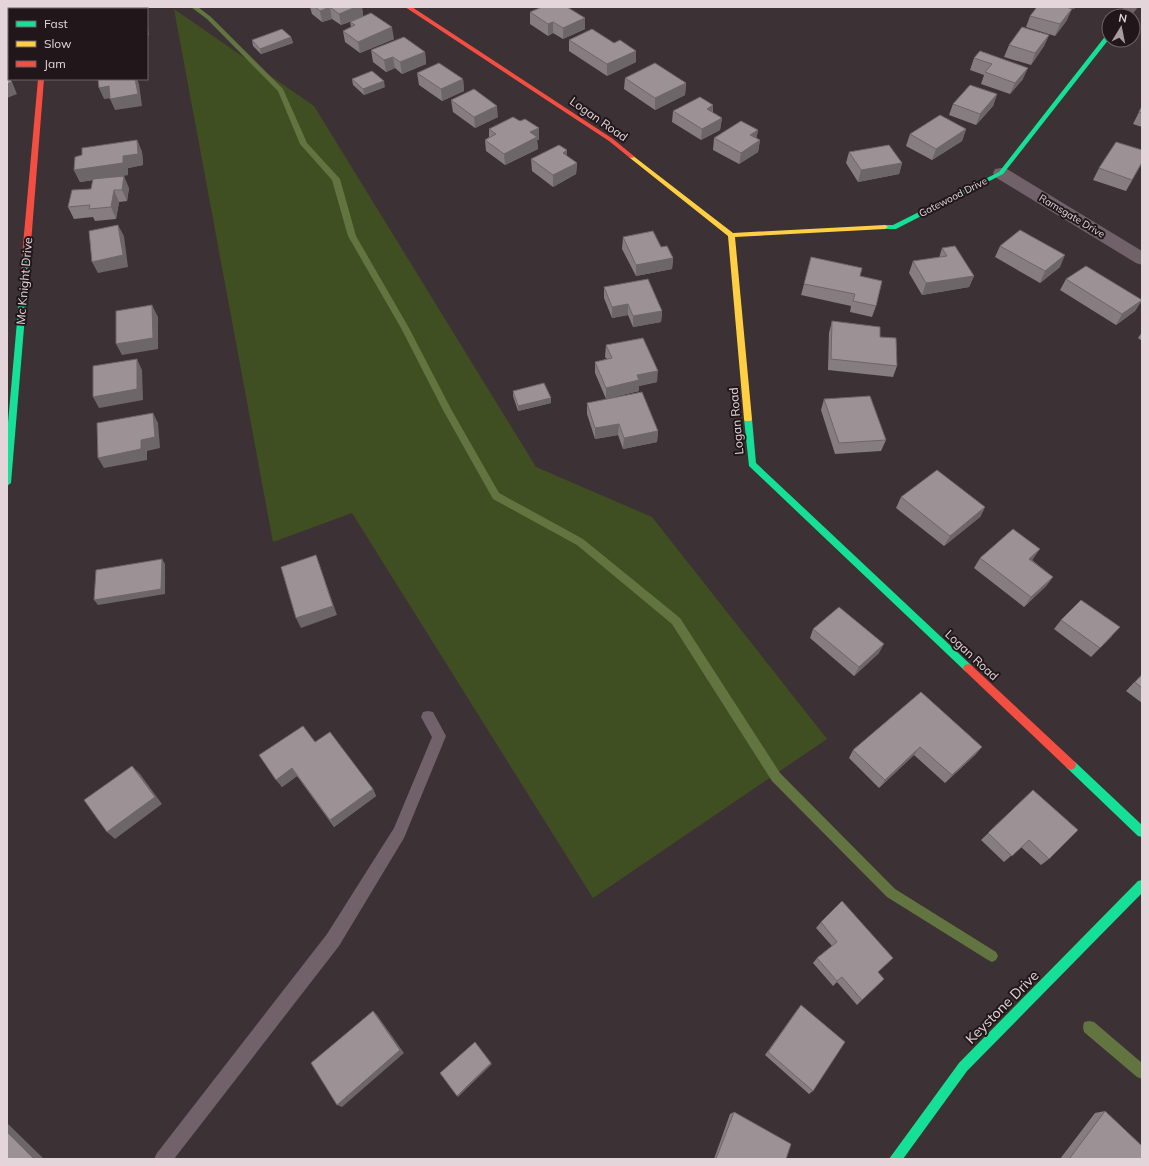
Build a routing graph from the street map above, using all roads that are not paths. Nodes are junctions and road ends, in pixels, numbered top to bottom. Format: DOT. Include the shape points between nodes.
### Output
graph roads {
  1 [pos="408,7"];
  2 [pos="1101,45"];
  3 [pos="41,80"];
  4 [pos="1001,173"];
  5 [pos="731,235"];
  6 [pos="1142,259"];
  7 [pos="7,483"];
  8 [pos="428,716"];
  9 [pos="1142,832"];
  10 [pos="1142,885"];
  11 [pos="163,1159"];
  12 [pos="895,1159"];
  1 -- 5 [label="street, Logan Road" via="611,140"];
  2 -- 4 [label="street, Gatewood Drive"];
  3 -- 7 [label="street, Mc Knight Drive"];
  4 -- 5 [label="street, Gatewood Drive" via="894,227"];
  4 -- 6 [label="street, Ramsgate Drive"];
  5 -- 9 [label="street, Logan Road" via="752,464"];
  8 -- 11 [label="lane" via="439,736 399,833 334,940"];
  10 -- 12 [label="street, Keystone Drive" via="963,1067"];
}
